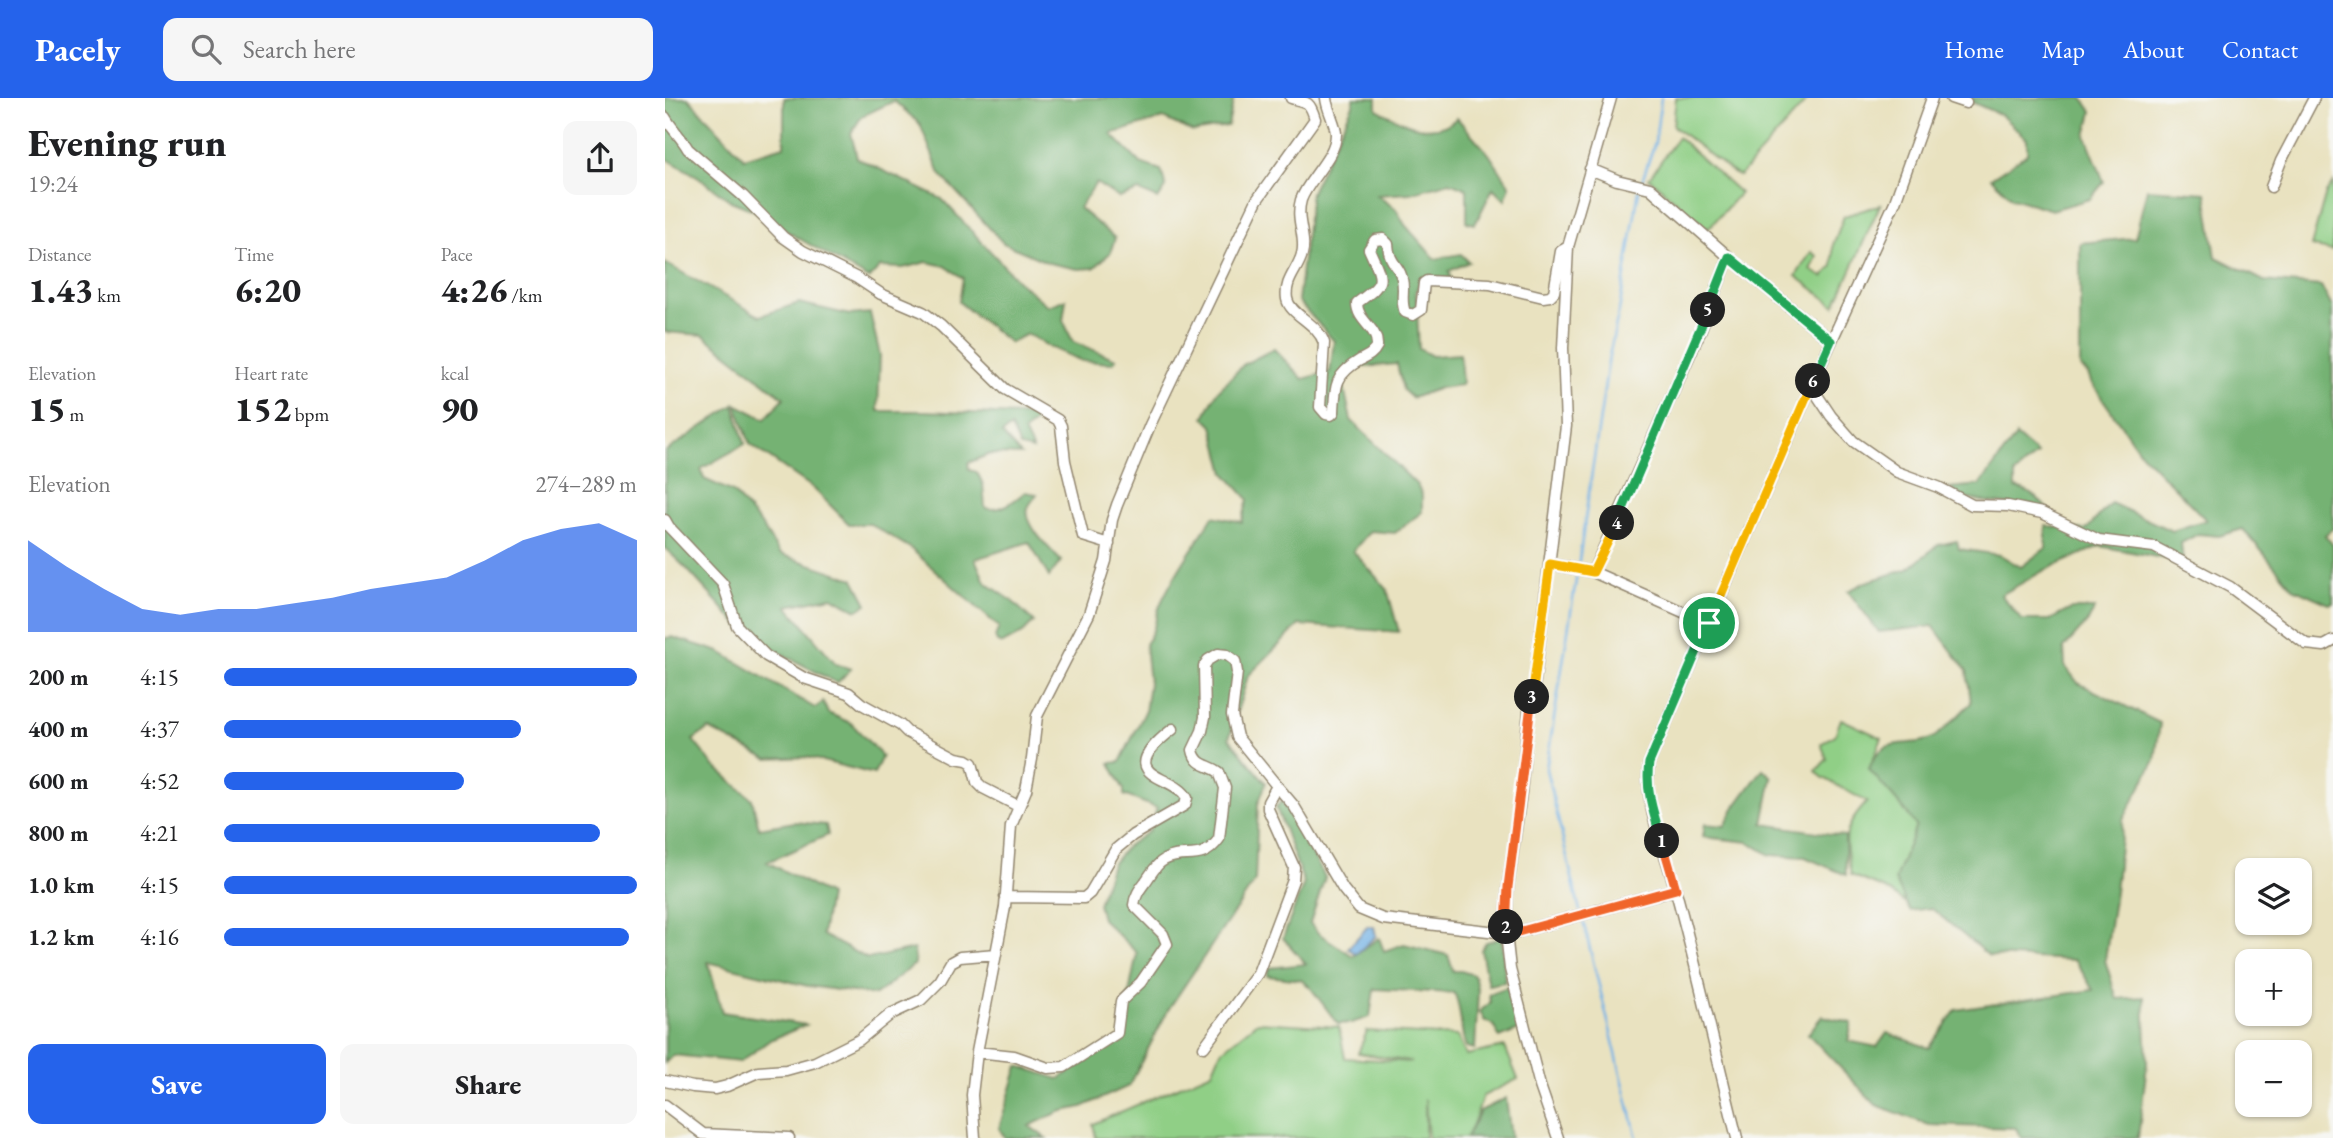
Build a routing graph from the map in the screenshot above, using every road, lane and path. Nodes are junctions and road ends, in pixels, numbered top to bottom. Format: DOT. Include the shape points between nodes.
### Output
graph roads {
  1 [pos="1291,98"];
  2 [pos="1323,98"];
  3 [pos="1611,98"];
  4 [pos="1932,98"];
  5 [pos="1951,98"];
  6 [pos="2313,98"];
  7 [pos="1966,103"];
  8 [pos="1311,105"];
  9 [pos="665,117"];
  10 [pos="1590,169"];
  11 [pos="2271,187"];
  12 [pos="1568,247"];
  13 [pos="1729,257"];
  14 [pos="1831,341"];
  15 [pos="1811,386"];
  16 [pos="665,520"];
  17 [pos="1109,544"];
  18 [pos="1550,564"];
  19 [pos="1593,572"];
  20 [pos="1709,623"];
  21 [pos="2333,641"];
  22 [pos="1173,729"];
  23 [pos="1277,786"];
  24 [pos="1018,806"];
  25 [pos="1676,889"];
  26 [pos="1005,897"];
  27 [pos="1506,933"];
  28 [pos="996,954"];
  29 [pos="1204,1047"];
  30 [pos="977,1052"];
  31 [pos="665,1081"];
  32 [pos="665,1105"];
  33 [pos="789,1138"];
  34 [pos="975,1138"];
  35 [pos="1558,1138"];
  36 [pos="1737,1138"];
  1 -- 8 [label="street"];
  2 -- 8 [label="street"];
  2 -- 12 [label="street" via="1336,136 1302,198 1298,222 1304,247 1287,287 1287,302 1321,334 1320,407 1326,414 1334,412 1338,377 1374,353 1377,346 1373,330 1357,310 1357,303 1379,285 1369,249 1375,240 1388,244 1389,257 1402,276 1402,305 1405,312 1413,314 1421,310 1427,281 1490,284 1550,296 1561,251"];
  3 -- 10 [label="street"];
  4 -- 14 [label="street" via="1895,202"];
  5 -- 7 [label="street"];
  6 -- 11 [label="street"];
  8 -- 17 [label="street" via="1315,119 1257,200 1150,425 1117,505"];
  9 -- 17 [label="street" via="688,149 783,237 881,294 923,312 1005,389 1058,420 1083,536"];
  10 -- 12 [label="street"];
  10 -- 13 [label="street" via="1650,188"];
  12 -- 18 [label="street" via="1563,348 1566,426"];
  13 -- 14 [label="street"];
  13 -- 19 [label="street"];
  14 -- 15 [label="street"];
  15 -- 20 [label="street"];
  15 -- 21 [label="street" via="1853,441 1897,472 1972,505 2042,513 2099,540 2154,547 2230,587 2306,644 2323,646"];
  16 -- 24 [label="street" via="723,584 737,626 766,656 804,678 849,693 907,732 967,760 983,788"];
  17 -- 24 [label="street" via="1089,614 1037,716 1033,759"];
  18 -- 19 [label="street"];
  18 -- 27 [label="street"];
  19 -- 20 [label="street"];
  20 -- 25 [label="street" via="1649,763 1647,779"];
  22 -- 26 [label="street" via="1157,741 1146,763 1158,779 1185,793 1185,805 1116,849 1084,898"];
  23 -- 27 [label="street" via="1359,909 1383,919"];
  23 -- 29 [label="street" via="1268,809 1294,867 1293,880 1258,974"];
  23 -- 30 [label="street" via="1237,737 1232,715 1235,661 1217,654 1204,666 1205,717 1193,750 1195,759 1219,772 1225,782 1219,839 1201,854 1165,859 1135,895 1134,905 1167,943 1141,982 1121,1001 1117,1033 1064,1067 1048,1068 1014,1056"];
  24 -- 26 [label="street" via="1011,826"];
  25 -- 27 [label="street"];
  25 -- 36 [label="street"];
  26 -- 28 [label="street"];
  27 -- 35 [label="street" via="1510,969"];
  28 -- 30 [label="street"];
  28 -- 31 [label="street" via="951,962 921,1000 815,1062 758,1072 715,1089"];
  30 -- 34 [label="street" via="972,1095"];
  32 -- 33 [label="street" via="703,1134"];
}
